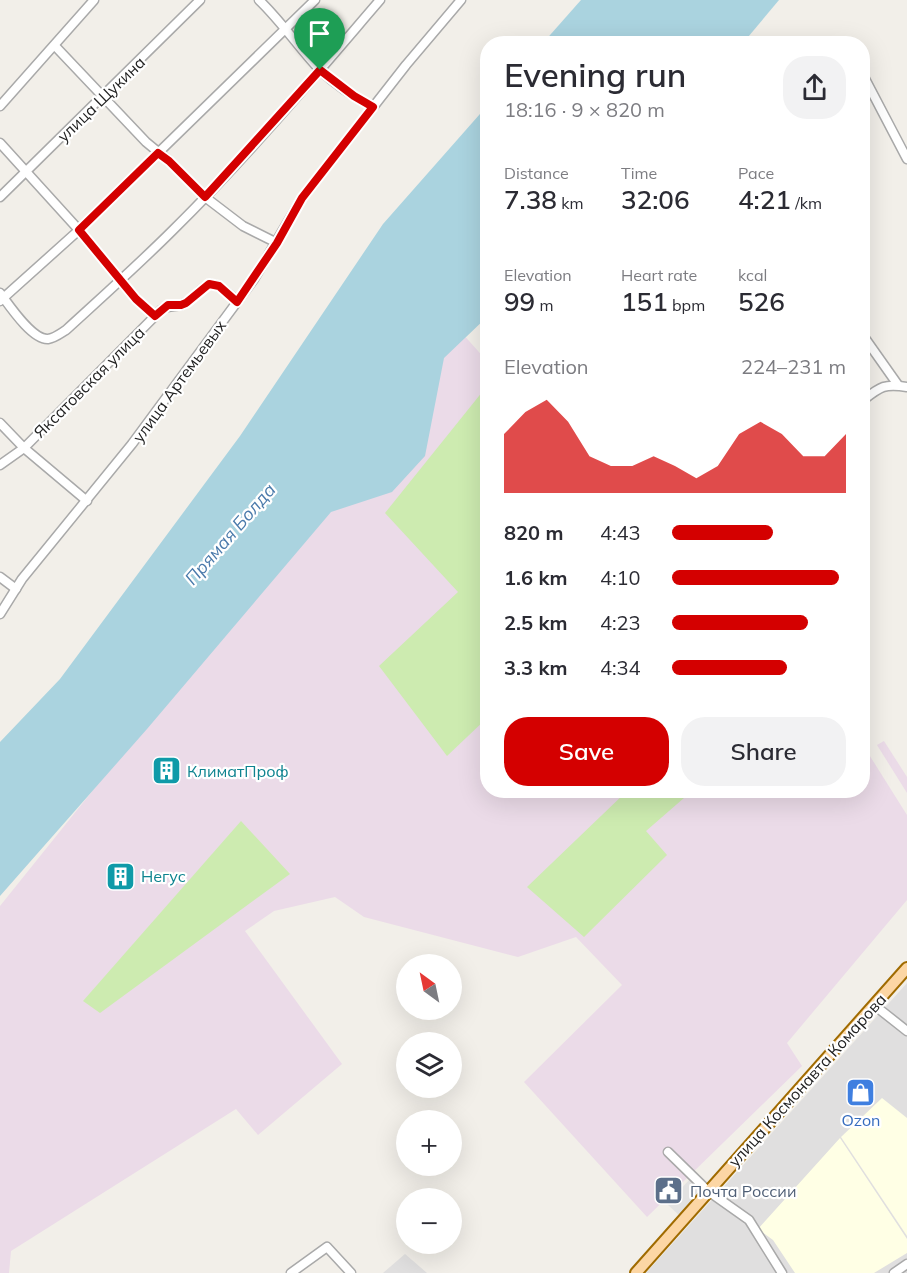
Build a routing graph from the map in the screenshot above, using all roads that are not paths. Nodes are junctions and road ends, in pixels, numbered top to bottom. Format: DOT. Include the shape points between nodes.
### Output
graph roads {
  1 [pos="94,0"];
  2 [pos="200,0"];
  3 [pos="259,0"];
  4 [pos="315,0"];
  5 [pos="380,0"];
  6 [pos="461,0"];
  7 [pos="287,29"];
  8 [pos="55,46"];
  9 [pos="320,70"];
  10 [pos="870,88"];
  11 [pos="102,97"];
  12 [pos="0,106"];
  13 [pos="373,107"];
  14 [pos="0,143"];
  15 [pos="158,153"];
  16 [pos="907,159"];
  17 [pos="27,171"];
  18 [pos="0,197"];
  19 [pos="205,197"];
  20 [pos="79,230"];
  21 [pos="277,243"];
  22 [pos="120,280"];
  23 [pos="1,298"];
  24 [pos="237,302"];
  25 [pos="155,316"];
  26 [pos="870,344"];
  27 [pos="902,386"];
  28 [pos="870,395"];
  29 [pos="0,423"];
  30 [pos="24,448"];
  31 [pos="0,465"];
  32 [pos="87,501"];
  33 [pos="0,577"];
  34 [pos="16,589"];
  35 [pos="0,614"];
  36 [pos="907,968"];
  37 [pos="874,1005"];
  38 [pos="907,1031"];
  39 [pos="668,1152"];
  40 [pos="708,1191"];
  41 [pos="907,1264"];
  42 [pos="291,1273"];
  43 [pos="351,1273"];
  44 [pos="636,1273"];
  45 [pos="782,1273"];
  46 [pos="894,1273"];
  1 -- 8 [label="street"];
  2 -- 11 [label="street, улица Щукина"];
  3 -- 7 [label="street"];
  4 -- 7 [label="street"];
  5 -- 9 [label="street"];
  6 -- 13 [label="street, улица Артемьевых"];
  7 -- 9 [label="street"];
  7 -- 15 [label="street"];
  8 -- 11 [label="street"];
  8 -- 12 [label="street"];
  9 -- 13 [label="street"];
  9 -- 19 [label="street"];
  10 -- 16 [label="street"];
  11 -- 15 [label="street"];
  11 -- 17 [label="street, улица Щукина"];
  13 -- 21 [label="street, улица Артемьевых" via="302,198"];
  14 -- 17 [label="street"];
  15 -- 19 [label="street"];
  15 -- 20 [label="street"];
  17 -- 18 [label="street, улица Щукина"];
  17 -- 20 [label="street"];
  19 -- 21 [label="street" via="243,226"];
  19 -- 22 [label="street"];
  20 -- 22 [label="street"];
  20 -- 23 [label="street"];
  21 -- 24 [label="street, улица Артемьевых"];
  22 -- 23 [label="street" via="66,330 48,339 33,333"];
  22 -- 25 [label="street"];
  24 -- 25 [label="street, Яксатовская улица" via="219,286 209,284 186,303 168,305"];
  24 -- 32 [label="street, улица Артемьевых"];
  25 -- 30 [label="street, Яксатовская улица"];
  26 -- 27 [label="street"];
  27 -- 28 [label="street" via="882,386"];
  29 -- 30 [label="street"];
  30 -- 31 [label="street, Яксатовская улица"];
  30 -- 32 [label="street"];
  32 -- 34 [label="street, улица Артемьевых"];
  33 -- 34 [label="street"];
  34 -- 35 [label="street, улица Артемьевых"];
  36 -- 37 [label="main road, улица Космонавта Комарова"];
  37 -- 38 [label="street"];
  37 -- 40 [label="main road, улица Космонавта Комарова"];
  39 -- 40 [label="street"];
  40 -- 44 [label="main road, улица Космонавта Комарова"];
  40 -- 45 [label="street" via="749,1220"];
  41 -- 46 [label="street"];
  42 -- 43 [label="street" via="327,1246"];
}
